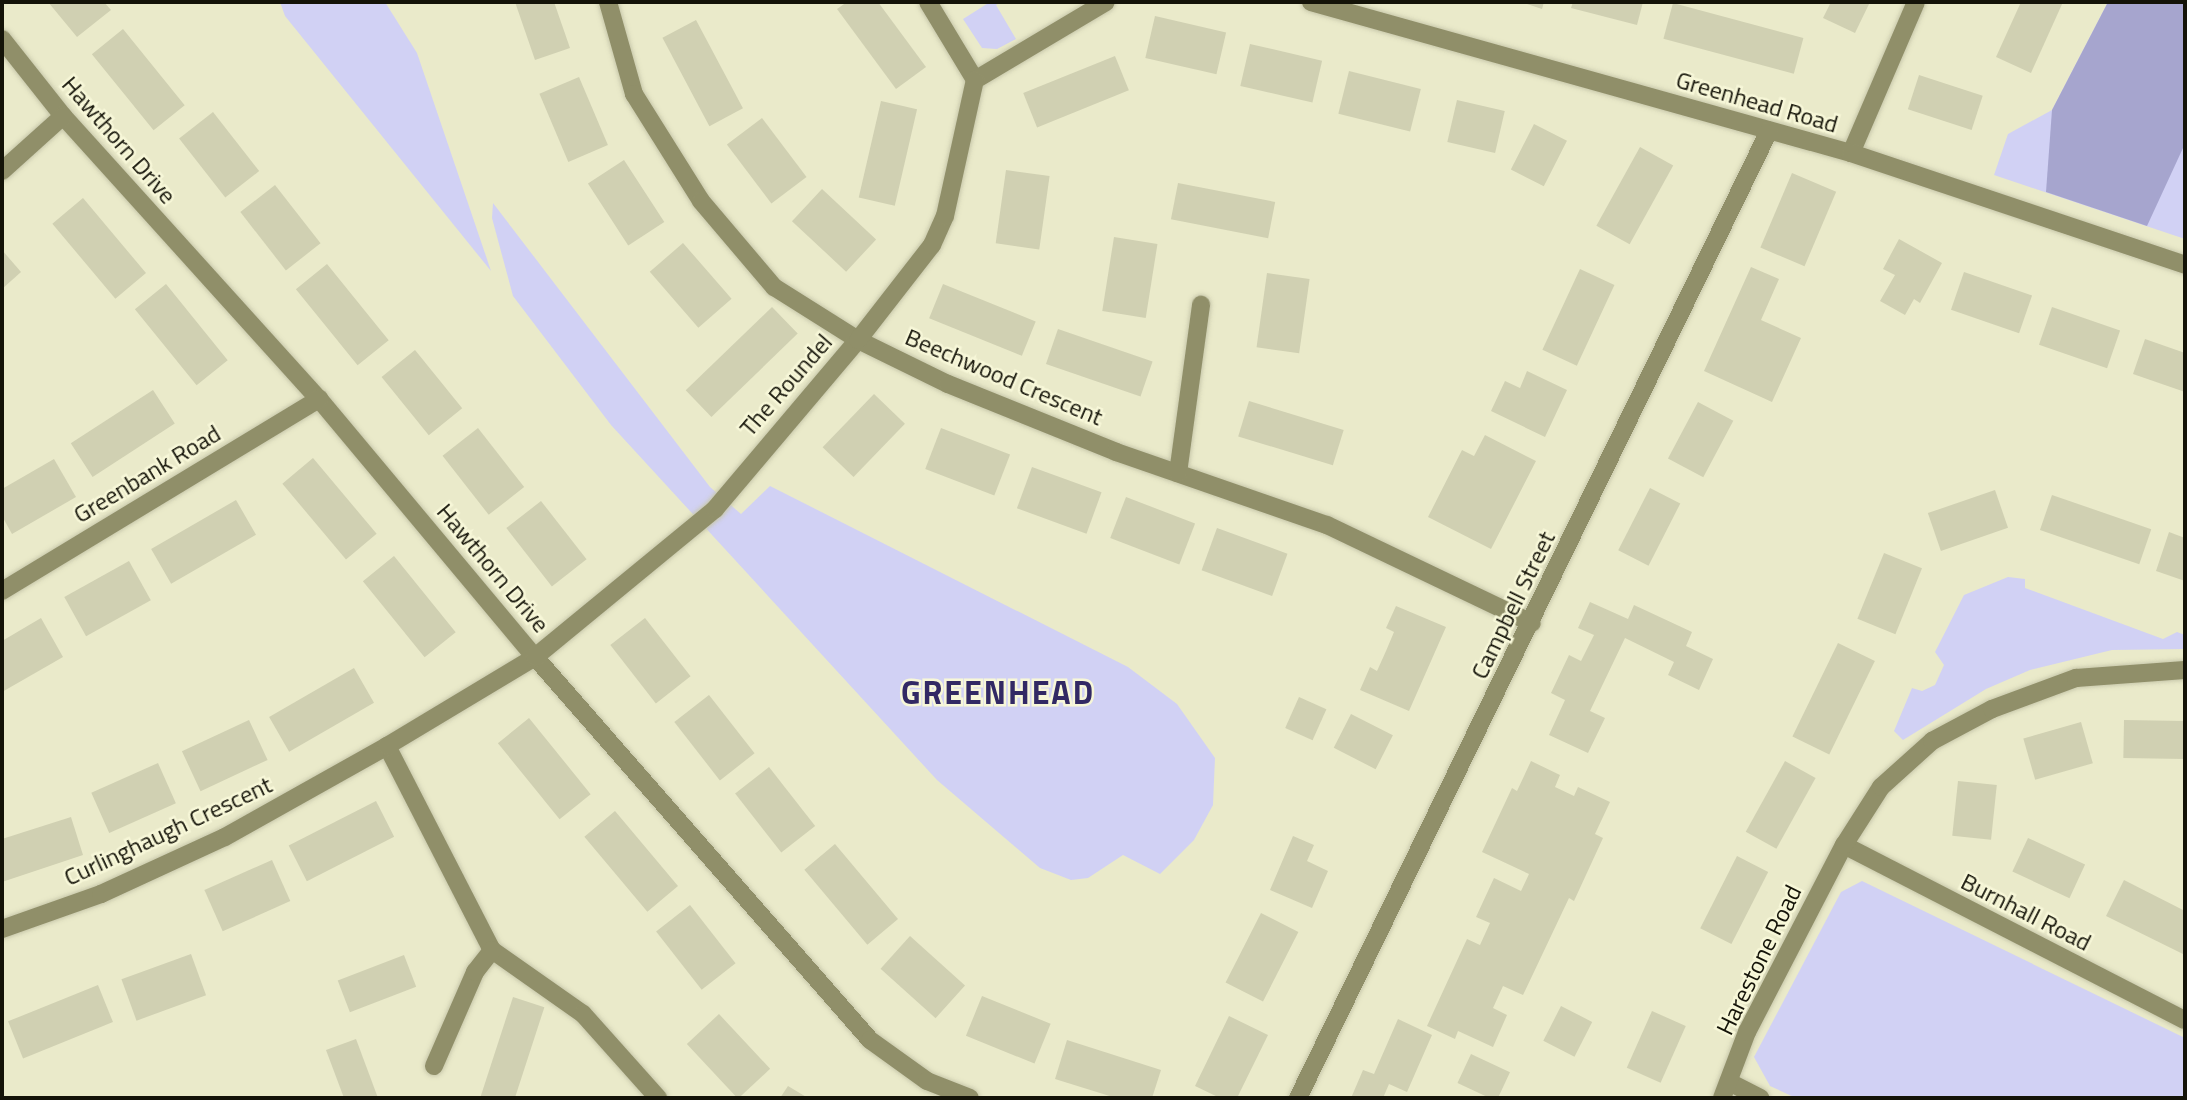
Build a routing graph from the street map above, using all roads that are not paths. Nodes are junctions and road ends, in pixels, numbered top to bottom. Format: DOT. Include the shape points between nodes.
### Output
graph roads {
  1 [pos="608,2"];
  2 [pos="928,2"];
  3 [pos="1106,2"];
  4 [pos="1311,2"];
  5 [pos="1916,2"];
  6 [pos="2,39"];
  7 [pos="975,80"];
  8 [pos="63,116"];
  9 [pos="1769,131"];
  10 [pos="1851,153"];
  11 [pos="2,171"];
  12 [pos="2185,265"];
  13 [pos="1201,305"];
  14 [pos="858,340"];
  15 [pos="319,399"];
  16 [pos="1178,473"];
  17 [pos="2,591"];
  18 [pos="1532,623"];
  19 [pos="536,657"];
  20 [pos="2185,670"];
  21 [pos="387,746"];
  22 [pos="1844,845"];
  23 [pos="2,929"];
  24 [pos="492,950"];
  25 [pos="2185,1020"];
  26 [pos="434,1066"];
  27 [pos="1726,1091"];
  28 [pos="658,1098"];
  29 [pos="970,1098"];
  30 [pos="1298,1098"];
  31 [pos="1760,1098"];
  1 -- 14 [label="street, Beechwood Crescent" via="634,94 701,201 774,287"];
  2 -- 7 [label="street"];
  3 -- 7 [label="street"];
  4 -- 9 [label="street, Greenhead Road"];
  5 -- 10 [label="street"];
  6 -- 8 [label="street, Hawthorn Drive"];
  7 -- 14 [label="street, The Roundel" via="945,216 932,245"];
  8 -- 11 [label="street"];
  8 -- 15 [label="street, Hawthorn Drive"];
  9 -- 10 [label="street, Greenhead Road"];
  9 -- 18 [label="street, Campbell Street"];
  10 -- 12 [label="street, Greenhead Road"];
  13 -- 16 [label="street"];
  14 -- 16 [label="street, Beechwood Crescent" via="948,384"];
  14 -- 19 [label="street, The Roundel" via="715,509"];
  15 -- 17 [label="street, Greenbank Road"];
  15 -- 19 [label="street, Hawthorn Drive"];
  16 -- 18 [label="street, Beechwood Crescent" via="1327,524"];
  18 -- 30 [label="street, Campbell Street"];
  19 -- 21 [label="street, Curlinghaugh Crescent"];
  19 -- 29 [label="street, Hawthorn Drive" via="870,1040 927,1081"];
  20 -- 22 [label="street, Harestone Road" via="2076,678 1992,709 1932,741 1891,778"];
  21 -- 23 [label="street, Curlinghaugh Crescent" via="225,837 101,894"];
  21 -- 24 [label="street"];
  22 -- 25 [label="street, Burnhall Road"];
  22 -- 27 [label="street, Harestone Road" via="1747,1032"];
  24 -- 26 [label="street" via="475,972"];
  24 -- 28 [label="street" via="583,1014"];
  27 -- 31 [label="street"];
}
